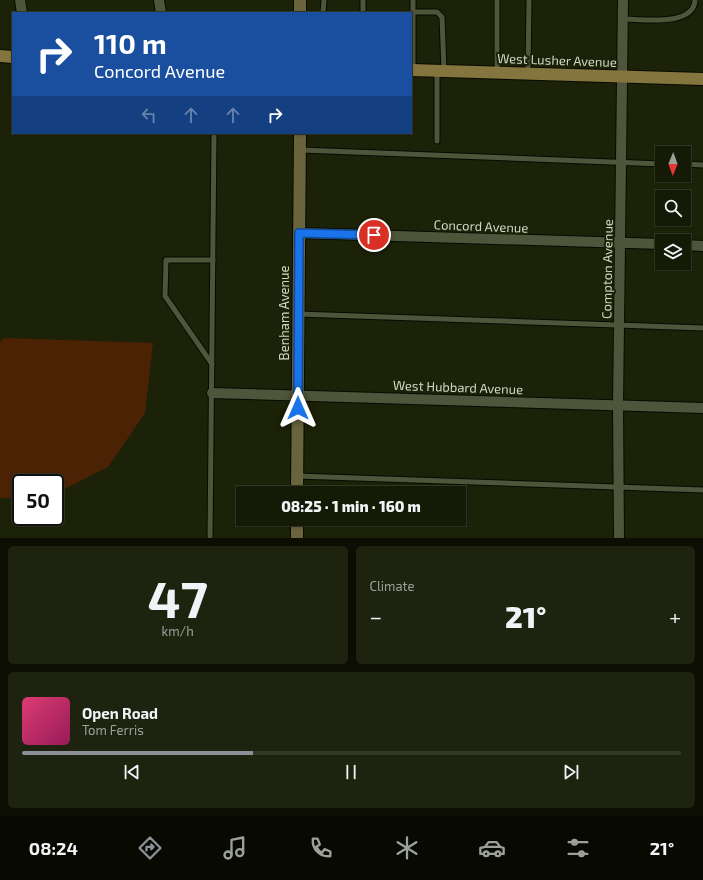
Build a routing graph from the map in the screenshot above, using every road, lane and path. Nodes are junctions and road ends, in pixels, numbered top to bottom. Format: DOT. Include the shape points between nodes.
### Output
graph roads {
  1 [pos="20,0"];
  2 [pos="159,0"];
  3 [pos="300,0"];
  4 [pos="324,0"];
  5 [pos="363,0"];
  6 [pos="413,0"];
  7 [pos="497,0"];
  8 [pos="529,0"];
  9 [pos="623,0"];
  10 [pos="695,0"];
  11 [pos="22,12"];
  12 [pos="161,12"];
  13 [pos="300,12"];
  14 [pos="323,12"];
  15 [pos="363,12"];
  16 [pos="413,12"];
  17 [pos="623,19"];
  18 [pos="0,56"];
  19 [pos="12,57"];
  20 [pos="412,70"];
  21 [pos="441,71"];
  22 [pos="497,73"];
  23 [pos="528,74"];
  24 [pos="622,76"];
  25 [pos="703,79"];
  26 [pos="214,134"];
  27 [pos="300,134"];
  28 [pos="437,141"];
  29 [pos="300,150"];
  30 [pos="621,162"];
  31 [pos="655,164"];
  32 [pos="691,164"];
  33 [pos="703,165"];
  34 [pos="299,233"];
  35 [pos="620,243"];
  36 [pos="655,244"];
  37 [pos="691,245"];
  38 [pos="703,246"];
  39 [pos="212,260"];
  40 [pos="298,314"];
  41 [pos="619,325"];
  42 [pos="703,328"];
  43 [pos="212,365"];
  44 [pos="212,393"];
  45 [pos="298,395"];
  46 [pos="618,404"];
  47 [pos="703,408"];
  48 [pos="297,476"];
  49 [pos="297,486"];
  50 [pos="619,488"];
  51 [pos="703,490"];
  52 [pos="297,526"];
  53 [pos="210,538"];
  54 [pos="297,538"];
  55 [pos="619,538"];
  1 -- 11 [label="street"];
  2 -- 12 [label="street"];
  3 -- 13 [label="main road"];
  4 -- 14 [label="lane"];
  5 -- 15 [label="lane"];
  6 -- 16 [label="lane"];
  7 -- 22 [label="lane"];
  8 -- 23 [label="lane"];
  9 -- 17 [label="street, Compton Avenue"];
  10 -- 17 [label="lane" via="687,16 674,19"];
  16 -- 20 [label="lane"];
  16 -- 21 [label="lane" via="438,12 442,17"];
  17 -- 24 [label="street, Compton Avenue"];
  18 -- 19 [label="main road"];
  20 -- 21 [label="main road, West Lusher Avenue"];
  21 -- 22 [label="main road, West Lusher Avenue"];
  21 -- 28 [label="lane"];
  22 -- 23 [label="main road, West Lusher Avenue"];
  23 -- 24 [label="main road, West Lusher Avenue"];
  24 -- 25 [label="main road, West Lusher Avenue"];
  24 -- 30 [label="street, Compton Avenue"];
  26 -- 39 [label="lane"];
  27 -- 29 [label="main road, Benham Avenue"];
  29 -- 30 [label="lane"];
  29 -- 34 [label="main road, Benham Avenue"];
  30 -- 31 [label="lane"];
  30 -- 35 [label="street, Compton Avenue"];
  32 -- 33 [label="lane"];
  34 -- 35 [label="street, Concord Avenue"];
  34 -- 40 [label="main road, Benham Avenue"];
  35 -- 36 [label="street, Concord Avenue"];
  35 -- 41 [label="street, Compton Avenue"];
  37 -- 38 [label="street"];
  39 -- 43 [label="lane"];
  39 -- 43 [label="lane" via="166,260 165,296"];
  40 -- 41 [label="lane"];
  40 -- 45 [label="main road, Benham Avenue"];
  41 -- 42 [label="lane"];
  41 -- 46 [label="street, Compton Avenue"];
  43 -- 44 [label="lane"];
  44 -- 45 [label="street, West Hubbard Avenue"];
  44 -- 53 [label="lane"];
  45 -- 46 [label="street, West Hubbard Avenue"];
  45 -- 48 [label="main road, Benham Avenue"];
  46 -- 47 [label="street, West Hubbard Avenue"];
  46 -- 50 [label="street, Compton Avenue"];
  48 -- 49 [label="main road, Benham Avenue"];
  48 -- 50 [label="lane"];
  50 -- 51 [label="lane"];
  50 -- 55 [label="street, Compton Avenue"];
  52 -- 54 [label="main road"];
}
